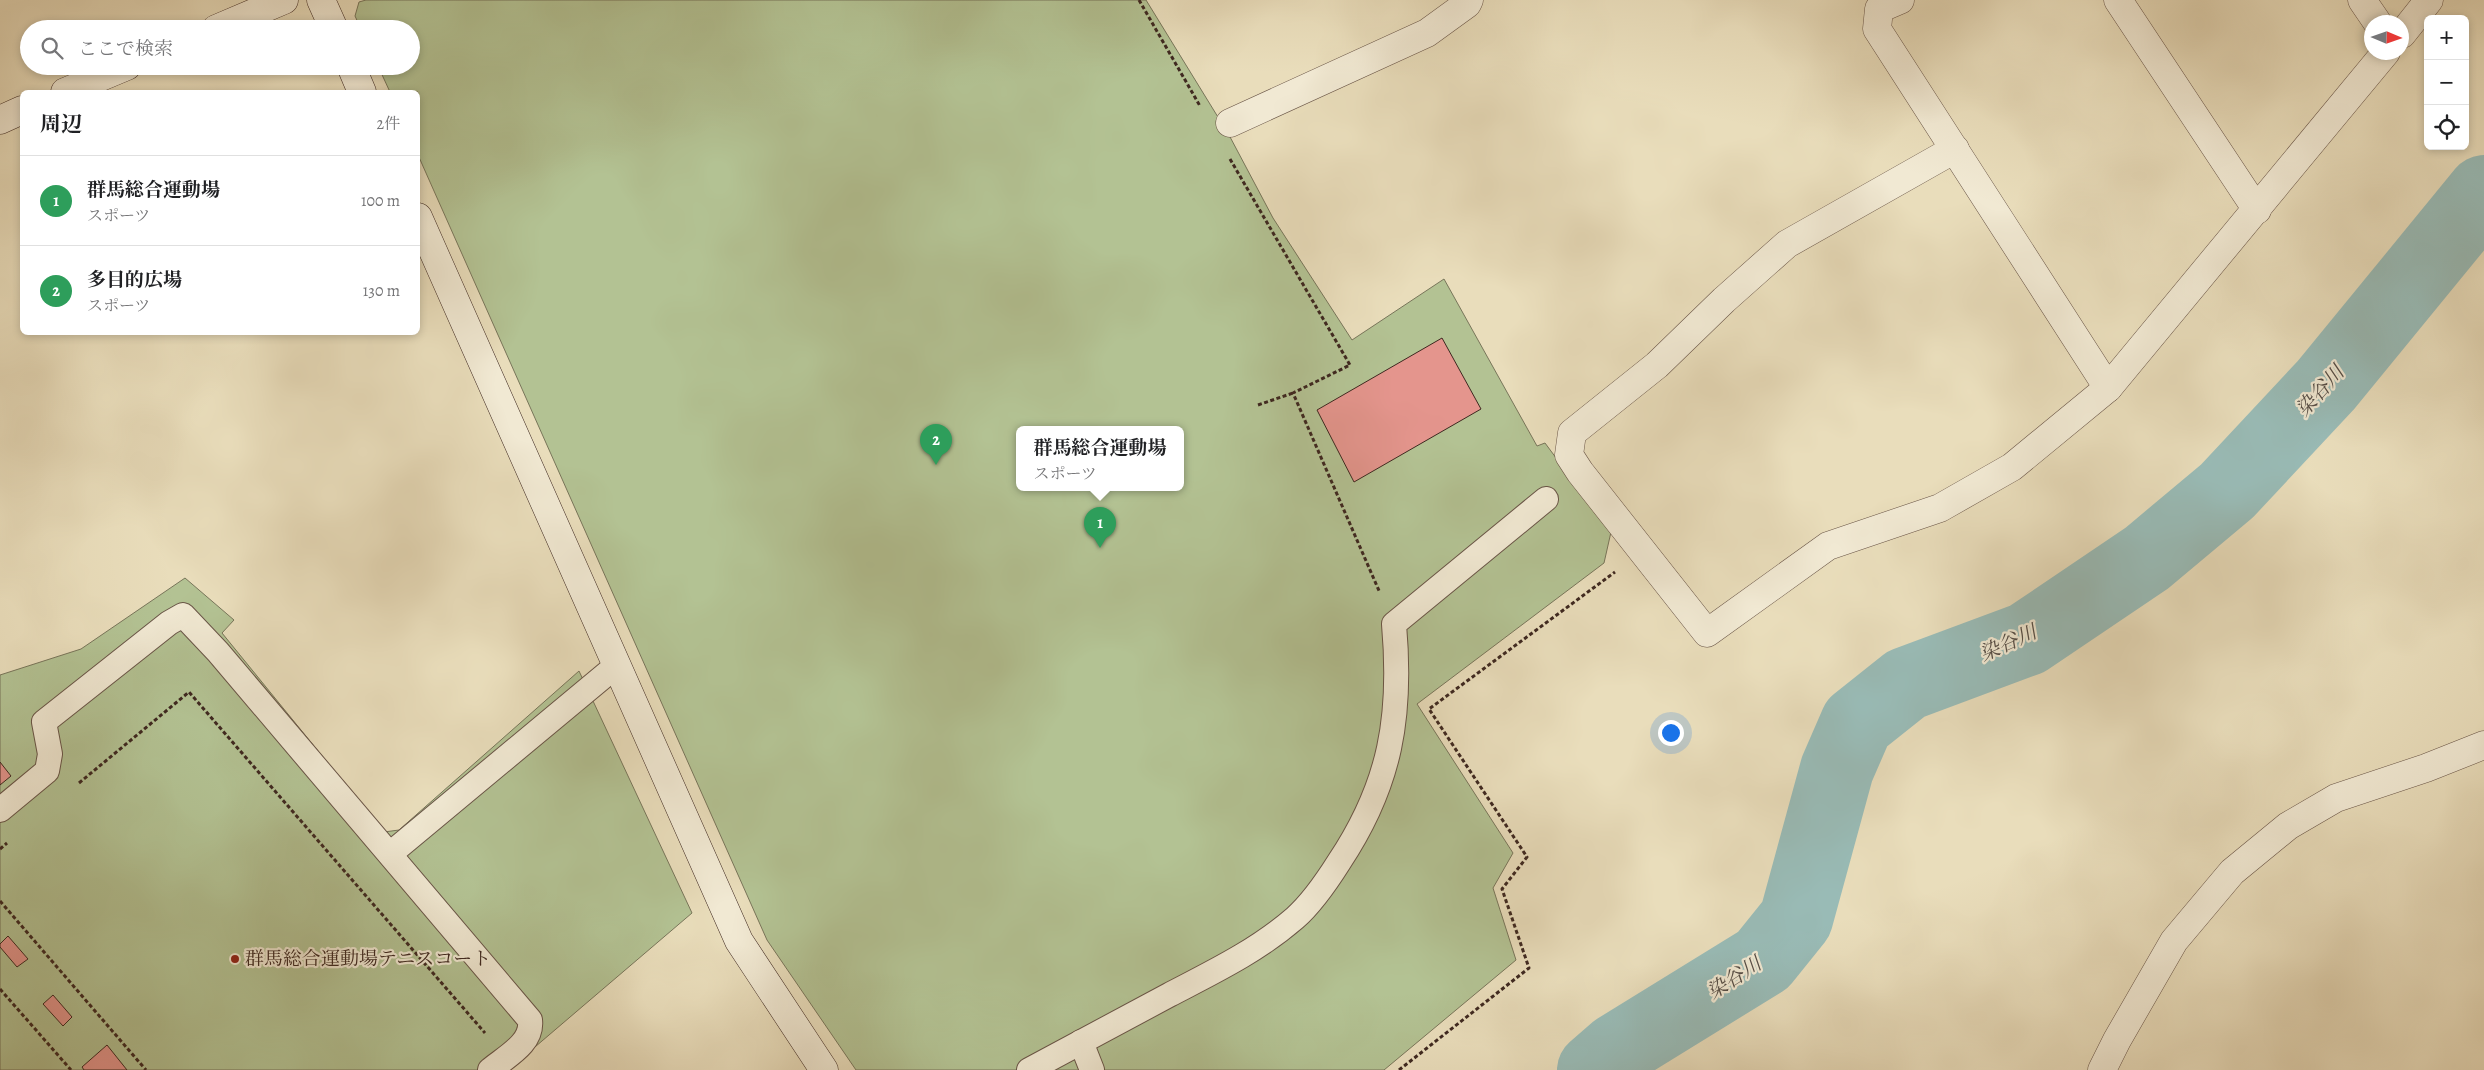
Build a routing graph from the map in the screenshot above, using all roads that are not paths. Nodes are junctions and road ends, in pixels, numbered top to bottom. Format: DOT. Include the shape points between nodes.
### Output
graph roads {
  1 [pos="284,0"];
  2 [pos="321,0"];
  3 [pos="1469,0"];
  4 [pos="1900,0"];
  5 [pos="2118,0"];
  6 [pos="2362,0"];
  7 [pos="2429,0"];
  8 [pos="2372,15"];
  9 [pos="237,20"];
  10 [pos="330,20"];
  11 [pos="2409,25"];
  12 [pos="2379,60"];
  13 [pos="106,75"];
  14 [pos="355,75"];
  15 [pos="70,90"];
  16 [pos="361,90"];
  17 [pos="20,111"];
  18 [pos="1217,119"];
  19 [pos="0,120"];
  20 [pos="1955,149"];
  21 [pos="2257,210"];
  22 [pos="420,222"];
  23 [pos="2108,388"];
  24 [pos="1546,499"];
  25 [pos="616,666"];
  26 [pos="2484,745"];
  27 [pos="0,810"];
  28 [pos="390,854"];
  29 [pos="1081,1042"];
  30 [pos="490,1070"];
  31 [pos="824,1070"];
  32 [pos="1029,1070"];
  33 [pos="1092,1070"];
  34 [pos="2102,1070"];
  1 -- 9 [label="street"];
  2 -- 10 [label="street"];
  3 -- 18 [label="street" via="1427,34"];
  4 -- 20 [label="street" via="1879,10 1877,29"];
  5 -- 21 [label="street"];
  6 -- 8 [label="street"];
  7 -- 11 [label="street"];
  12 -- 21 [label="street"];
  13 -- 15 [label="street"];
  14 -- 16 [label="street"];
  17 -- 19 [label="street"];
  20 -- 23 [label="street"];
  20 -- 23 [label="street" via="1787,244 1657,365 1572,433 1569,456 1707,633 1828,546 1940,508 2012,466"];
  21 -- 23 [label="street"];
  22 -- 25 [label="street"];
  24 -- 29 [label="lane" via="1394,624 1398,668 1388,758 1356,836 1330,876 1296,917 1246,954"];
  25 -- 28 [label="lane"];
  25 -- 31 [label="street" via="738,941"];
  26 -- 34 [label="street" via="2336,798 2288,826 2232,872 2174,940"];
  27 -- 28 [label="lane" via="47,771 50,754 44,722 183,615"];
  28 -- 30 [label="lane" via="530,1020 531,1030 526,1040"];
  29 -- 32 [label="lane"];
  29 -- 33 [label="lane"];
}
